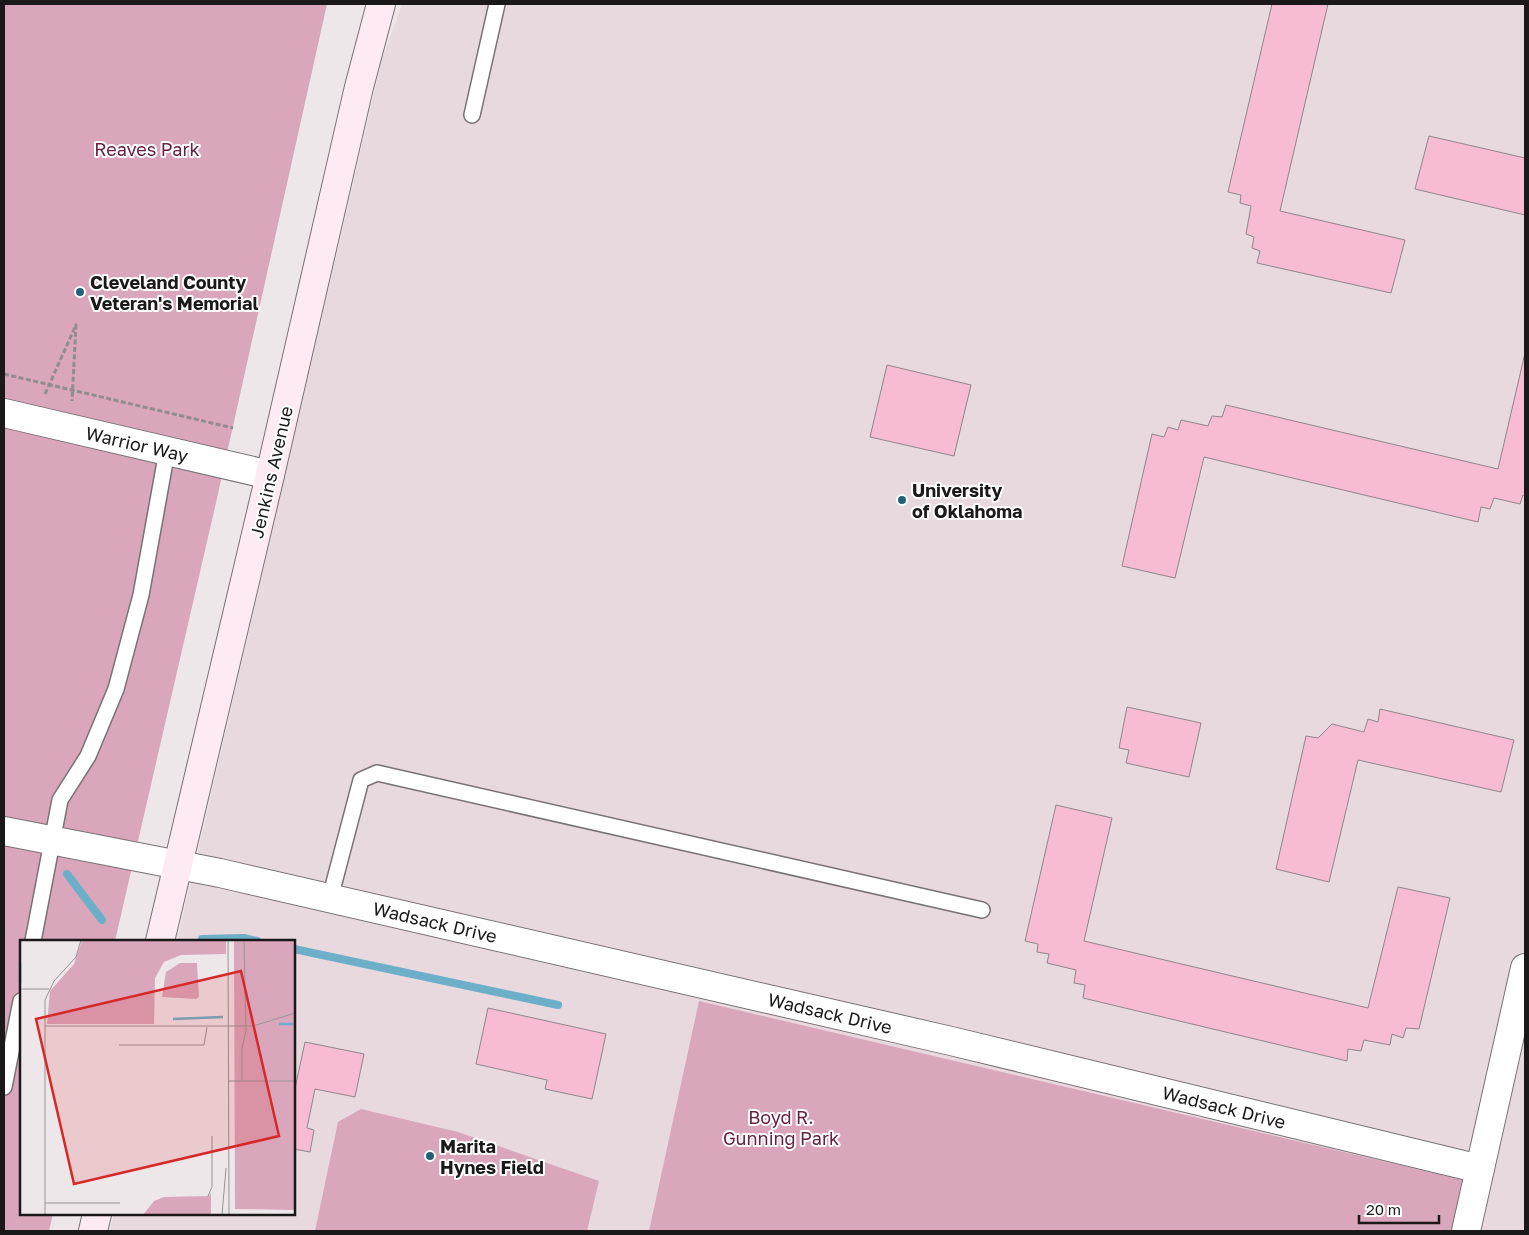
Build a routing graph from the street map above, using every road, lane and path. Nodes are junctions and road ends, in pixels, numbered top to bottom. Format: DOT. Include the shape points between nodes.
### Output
graph roads {
  1 [pos="381,4"];
  2 [pos="497,4"];
  3 [pos="472,115"];
  4 [pos="4,374"];
  5 [pos="49,385"];
  6 [pos="72,390"];
  7 [pos="4,413"];
  8 [pos="34,420"];
  9 [pos="233,428"];
  10 [pos="70,429"];
  11 [pos="167,451"];
  12 [pos="270,475"];
  13 [pos="4,831"];
  14 [pos="52,840"];
  15 [pos="178,864"];
  16 [pos="330,898"];
  17 [pos="982,910"];
  18 [pos="33,940"];
  19 [pos="160,940"];
  20 [pos="1525,968"];
  21 [pos="20,1006"];
  22 [pos="4,1088"];
  23 [pos="1480,1170"];
  24 [pos="97,1215"];
  25 [pos="93,1231"];
  26 [pos="1466,1231"];
  1 -- 12 [label="street, Jenkins Avenue"];
  2 -- 3 [label="lane"];
  4 -- 5 [label="path"];
  5 -- 6 [label="path"];
  5 -- 6 [label="path" via="76,325"];
  5 -- 8 [label="path"];
  6 -- 9 [label="path"];
  6 -- 10 [label="path"];
  7 -- 8 [label="street, Warrior Way"];
  8 -- 10 [label="street, Warrior Way"];
  10 -- 11 [label="street, Warrior Way"];
  11 -- 12 [label="street, Warrior Way"];
  11 -- 14 [label="lane" via="142,595 116,689 88,756 60,800"];
  12 -- 15 [label="street, Jenkins Avenue"];
  13 -- 14 [label="street, Wadsack Drive"];
  14 -- 15 [label="street, Wadsack Drive"];
  14 -- 18 [label="lane"];
  15 -- 16 [label="street, Wadsack Drive"];
  15 -- 19 [label="street, Jenkins Avenue"];
  16 -- 17 [label="lane" via="362,780 377,773"];
  16 -- 23 [label="street, Wadsack Drive" via="952,1041"];
  20 -- 23 [label="street"];
  21 -- 22 [label="lane"];
  23 -- 26 [label="street"];
  24 -- 25 [label="street"];
}
